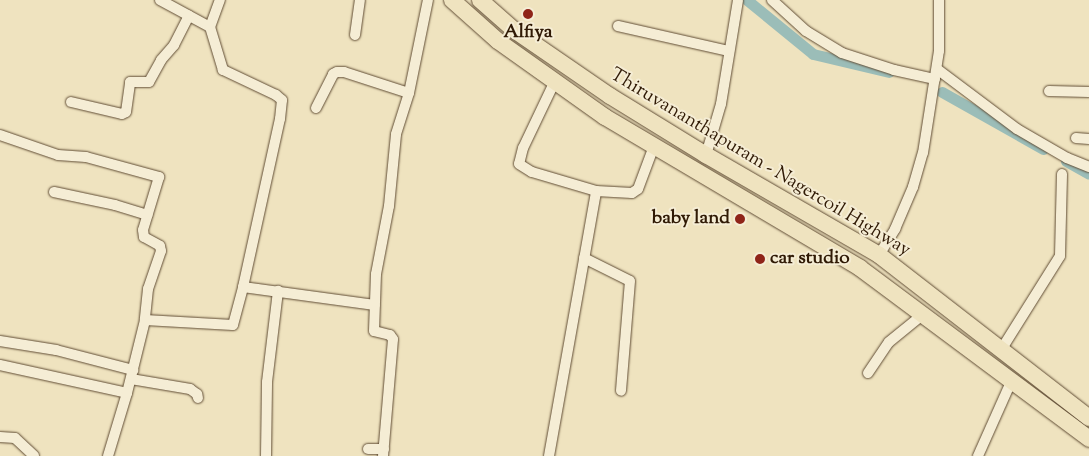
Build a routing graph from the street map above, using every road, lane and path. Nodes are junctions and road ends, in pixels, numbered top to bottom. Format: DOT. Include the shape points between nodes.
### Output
graph roads {
  1 [pos="160,0"];
  2 [pos="220,0"];
  3 [pos="360,0"];
  4 [pos="428,0"];
  5 [pos="452,0"];
  6 [pos="738,0"];
  7 [pos="772,0"];
  8 [pos="939,0"];
  9 [pos="485,2"];
  10 [pos="189,16"];
  11 [pos="618,26"];
  12 [pos="210,27"];
  13 [pos="355,35"];
  14 [pos="730,51"];
  15 [pos="936,74"];
  16 [pos="555,82"];
  17 [pos="1049,91"];
  18 [pos="1089,92"];
  19 [pos="410,93"];
  20 [pos="71,102"];
  21 [pos="316,108"];
  22 [pos="0,136"];
  23 [pos="1076,138"];
  24 [pos="1089,139"];
  25 [pos="654,146"];
  26 [pos="706,155"];
  27 [pos="1089,167"];
  28 [pos="1062,174"];
  29 [pos="596,191"];
  30 [pos="54,192"];
  31 [pos="148,215"];
  32 [pos="879,254"];
  33 [pos="584,258"];
  34 [pos="243,287"];
  35 [pos="278,291"];
  36 [pos="375,305"];
  37 [pos="921,316"];
  38 [pos="145,320"];
  39 [pos="0,341"];
  40 [pos="1002,350"];
  41 [pos="0,365"];
  42 [pos="868,372"];
  43 [pos="132,374"];
  44 [pos="1010,382"];
  45 [pos="621,390"];
  46 [pos="127,394"];
  47 [pos="198,398"];
  48 [pos="1088,416"];
  49 [pos="0,437"];
  50 [pos="1089,439"];
  51 [pos="368,449"];
  52 [pos="383,452"];
  53 [pos="34,456"];
  54 [pos="108,456"];
  55 [pos="266,456"];
  56 [pos="549,456"];
  57 [pos="978,456"];
  1 -- 10 [label="street"];
  2 -- 12 [label="street"];
  3 -- 13 [label="street"];
  4 -- 19 [label="street"];
  5 -- 16 [label="main road, Thiruvananthapuram - Nagercoil Highway" via="498,42"];
  6 -- 14 [label="street"];
  7 -- 15 [label="street" via="806,31 842,53 894,70"];
  8 -- 15 [label="street"];
  9 -- 26 [label="main road, Thiruvananthapuram - Nagercoil Highway" via="514,30 610,96"];
  10 -- 12 [label="street"];
  10 -- 20 [label="street" via="149,82 130,82 126,112 122,114"];
  11 -- 14 [label="street"];
  12 -- 34 [label="street" via="224,70 282,100"];
  14 -- 26 [label="street" via="721,104"];
  15 -- 27 [label="street" via="1017,129"];
  15 -- 32 [label="street" via="924,154 895,229"];
  16 -- 25 [label="main road, Thiruvananthapuram - Nagercoil Highway"];
  16 -- 29 [label="street" via="523,148 519,164 532,172"];
  17 -- 18 [label="street"];
  19 -- 21 [label="street" via="337,72"];
  19 -- 36 [label="street" via="396,134 389,206 376,274"];
  22 -- 31 [label="street" via="58,155 86,157 159,177"];
  23 -- 24 [label="street"];
  25 -- 29 [label="street" via="638,189 632,193"];
  25 -- 37 [label="main road, Thiruvananthapuram - Nagercoil Highway" via="860,268"];
  26 -- 32 [label="main road, Thiruvananthapuram - Nagercoil Highway"];
  28 -- 40 [label="street" via="1060,256"];
  29 -- 33 [label="street"];
  30 -- 31 [label="street"];
  31 -- 38 [label="street" via="144,236 160,246 162,251 148,290"];
  32 -- 40 [label="main road, Thiruvananthapuram - Nagercoil Highway"];
  33 -- 45 [label="street" via="630,281"];
  33 -- 56 [label="street"];
  34 -- 35 [label="street"];
  34 -- 38 [label="street" via="233,325"];
  35 -- 36 [label="street"];
  35 -- 55 [label="street" via="267,382"];
  36 -- 52 [label="street" via="374,331 393,339"];
  37 -- 42 [label="street" via="890,342"];
  37 -- 44 [label="main road, Thiruvananthapuram - Nagercoil Highway"];
  38 -- 43 [label="street"];
  39 -- 43 [label="street" via="56,350"];
  40 -- 48 [label="main road, Thiruvananthapuram - Nagercoil Highway"];
  41 -- 46 [label="street"];
  43 -- 46 [label="street"];
  43 -- 47 [label="street" via="190,389"];
  44 -- 50 [label="main road, Thiruvananthapuram - Nagercoil Highway"];
  44 -- 57 [label="street"];
  46 -- 54 [label="street"];
  49 -- 53 [label="street" via="15,438"];
  51 -- 52 [label="street"];
}
